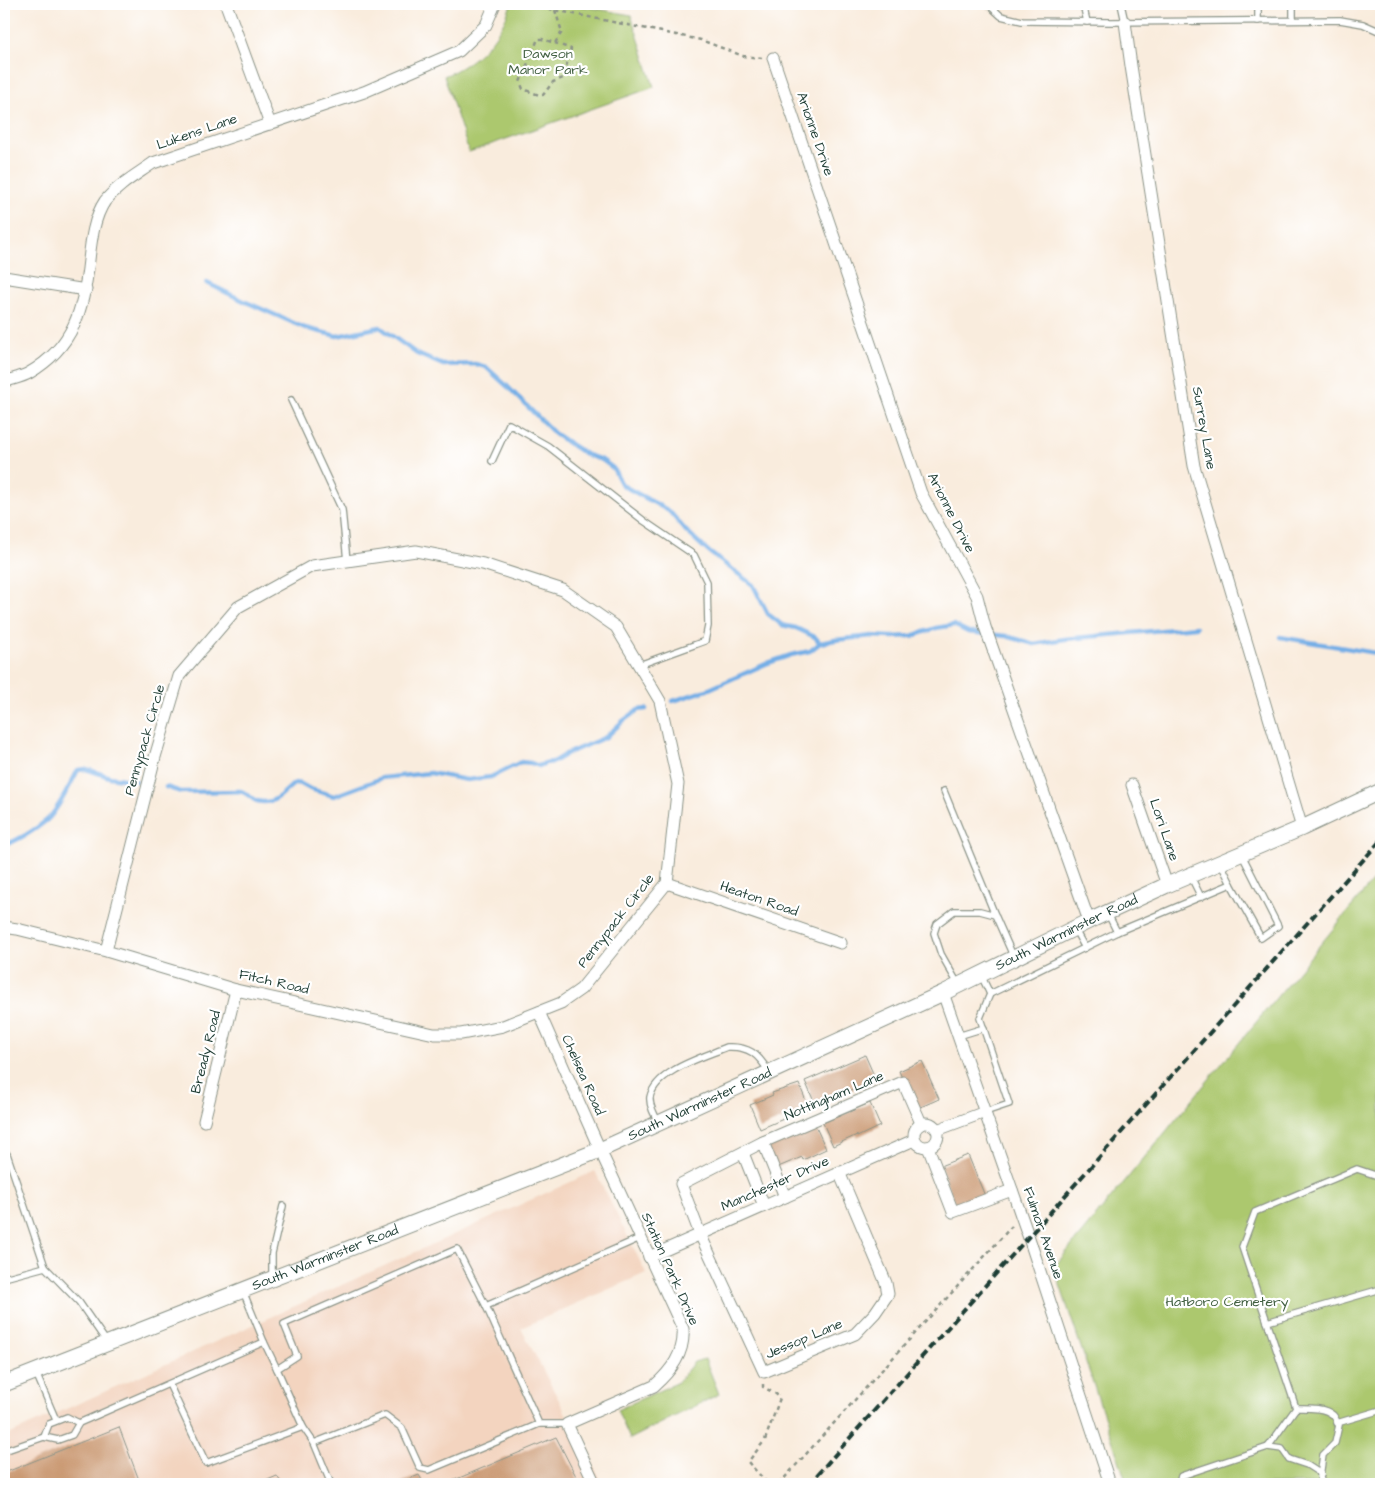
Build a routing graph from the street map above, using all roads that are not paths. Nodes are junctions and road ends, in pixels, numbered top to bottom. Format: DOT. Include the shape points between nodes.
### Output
graph roads {
  1 [pos="226,4"];
  2 [pos="495,4"];
  3 [pos="988,4"];
  4 [pos="1083,4"];
  5 [pos="1122,4"];
  6 [pos="1258,4"];
  7 [pos="1293,4"];
  8 [pos="1293,20"];
  9 [pos="1258,21"];
  10 [pos="1087,22"];
  11 [pos="1125,22"];
  12 [pos="1381,32"];
  13 [pos="773,58"];
  14 [pos="270,124"];
  15 [pos="4,277"];
  16 [pos="86,290"];
  17 [pos="4,382"];
  18 [pos="291,400"];
  19 [pos="492,461"];
  20 [pos="347,561"];
  21 [pos="639,665"];
  22 [pos="1132,786"];
  23 [pos="944,791"];
  24 [pos="1381,791"];
  25 [pos="1302,828"];
  26 [pos="1241,854"];
  27 [pos="1220,862"];
  28 [pos="1190,875"];
  29 [pos="667,883"];
  30 [pos="1167,884"];
  31 [pos="1232,884"];
  32 [pos="1201,897"];
  33 [pos="1107,912"];
  34 [pos="995,915"];
  35 [pos="1089,920"];
  36 [pos="4,927"];
  37 [pos="1074,928"];
  38 [pos="1116,932"];
  39 [pos="841,943"];
  40 [pos="1085,948"];
  41 [pos="106,951"];
  42 [pos="1014,958"];
  43 [pos="980,974"];
  44 [pos="959,985"];
  45 [pos="236,990"];
  46 [pos="943,993"];
  47 [pos="990,994"];
  48 [pos="539,1012"];
  49 [pos="984,1028"];
  50 [pos="958,1036"];
  51 [pos="770,1072"];
  52 [pos="986,1112"];
  53 [pos="204,1122"];
  54 [pos="658,1123"];
  55 [pos="921,1124"];
  56 [pos="937,1130"];
  57 [pos="914,1140"];
  58 [pos="763,1142"];
  59 [pos="928,1147"];
  60 [pos="600,1150"];
  61 [pos="743,1153"];
  62 [pos="4,1155"];
  63 [pos="838,1172"];
  64 [pos="1381,1177"];
  65 [pos="1012,1190"];
  66 [pos="785,1196"];
  67 [pos="284,1206"];
  68 [pos="764,1206"];
  69 [pos="700,1234"];
  70 [pos="640,1238"];
  71 [pos="649,1257"];
  72 [pos="45,1268"];
  73 [pos="4,1278"];
  74 [pos="272,1279"];
  75 [pos="1381,1289"];
  76 [pos="242,1290"];
  77 [pos="486,1306"];
  78 [pos="1267,1322"];
  79 [pos="264,1342"];
  80 [pos="108,1343"];
  81 [pos="278,1369"];
  82 [pos="36,1371"];
  83 [pos="4,1384"];
  84 [pos="169,1384"];
  85 [pos="1296,1408"];
  86 [pos="1381,1410"];
  87 [pos="56,1420"];
  88 [pos="79,1423"];
  89 [pos="1338,1423"];
  90 [pos="539,1424"];
  91 [pos="567,1424"];
  92 [pos="303,1428"];
  93 [pos="44,1437"];
  94 [pos="314,1444"];
  95 [pos="1268,1446"];
  96 [pos="4,1451"];
  97 [pos="1320,1474"];
  98 [pos="331,1484"];
  99 [pos="595,1484"];
  100 [pos="1110,1484"];
  101 [pos="1179,1484"];
  102 [pos="1323,1484"];
  1 -- 14 [label="street"];
  2 -- 14 [label="street, Lukens Lane" via="486,25 459,51 364,92"];
  3 -- 10 [label="lane" via="1001,16 1022,22"];
  4 -- 10 [label="lane"];
  5 -- 11 [label="lane"];
  6 -- 9 [label="lane"];
  7 -- 8 [label="lane"];
  8 -- 9 [label="lane"];
  8 -- 12 [label="lane" via="1340,20 1363,24"];
  9 -- 11 [label="lane"];
  10 -- 11 [label="lane"];
  11 -- 25 [label="street, Surrey Lane" via="1194,466"];
  13 -- 35 [label="street, Arionne Drive" via="920,493 977,596 985,627"];
  14 -- 16 [label="street, Lukens Lane" via="153,163 123,183 105,202 97,219"];
  15 -- 16 [label="street"];
  16 -- 17 [label="street, Lukens Lane" via="66,342 28,374"];
  18 -- 20 [label="lane" via="342,510"];
  19 -- 21 [label="lane" via="509,424 548,446 644,521 694,555 707,582 705,641"];
  20 -- 21 [label="street, Pennypack Circle" via="416,551 483,564 563,590 616,627"];
  20 -- 41 [label="street, Pennypack Circle" via="312,566 238,607 179,676"];
  21 -- 29 [label="street, Pennypack Circle" via="660,701 678,784"];
  22 -- 30 [label="street, Lori Lane"];
  23 -- 34 [label="lane"];
  24 -- 25 [label="street, South Warminster Road"];
  25 -- 26 [label="street, South Warminster Road"];
  26 -- 27 [label="street, South Warminster Road"];
  26 -- 31 [label="lane" via="1278,926 1261,938"];
  27 -- 28 [label="street, South Warminster Road"];
  27 -- 31 [label="lane"];
  28 -- 30 [label="street, South Warminster Road"];
  28 -- 32 [label="lane"];
  29 -- 39 [label="street, Heaton Road"];
  29 -- 48 [label="street, Pennypack Circle" via="581,989 561,1003"];
  30 -- 33 [label="street, South Warminster Road"];
  31 -- 32 [label="lane"];
  32 -- 38 [label="lane"];
  33 -- 35 [label="street, South Warminster Road"];
  33 -- 38 [label="lane"];
  34 -- 42 [label="lane"];
  34 -- 44 [label="lane" via="980,910 954,911 937,924 934,933 941,954"];
  35 -- 37 [label="street, South Warminster Road"];
  36 -- 41 [label="street, Fitch Road"];
  37 -- 40 [label="lane"];
  37 -- 42 [label="street, South Warminster Road"];
  38 -- 40 [label="lane"];
  40 -- 47 [label="lane"];
  41 -- 45 [label="street, Fitch Road"];
  42 -- 43 [label="street, South Warminster Road"];
  43 -- 44 [label="street, South Warminster Road"];
  43 -- 47 [label="lane"];
  44 -- 46 [label="street, South Warminster Road"];
  45 -- 48 [label="street, Fitch Road" via="434,1034 461,1034 503,1026"];
  45 -- 53 [label="street, Bready Road"];
  46 -- 50 [label="street, Fulmor Avenue"];
  46 -- 51 [label="street, South Warminster Road"];
  47 -- 49 [label="lane" via="980,1018"];
  48 -- 60 [label="street, Chelsea Road"];
  49 -- 50 [label="lane"];
  49 -- 52 [label="lane" via="1009,1104"];
  50 -- 52 [label="street, Fulmor Avenue"];
  51 -- 54 [label="street, South Warminster Road"];
  51 -- 54 [label="lane" via="753,1052 727,1047 669,1072 650,1096"];
  52 -- 56 [label="street"];
  52 -- 65 [label="street, Fulmor Avenue"];
  54 -- 60 [label="street, South Warminster Road"];
  55 -- 56 [label="street" via="932,1124"];
  55 -- 57 [label="street" via="913,1132"];
  55 -- 58 [label="street, Nottingham Lane" via="903,1082"];
  56 -- 59 [label="street" via="936,1143"];
  57 -- 59 [label="street" via="920,1146"];
  57 -- 63 [label="street, Manchester Drive"];
  58 -- 61 [label="street"];
  58 -- 66 [label="street"];
  59 -- 65 [label="street" via="953,1212"];
  60 -- 70 [label="street, Station Park Drive"];
  60 -- 74 [label="street, South Warminster Road"];
  61 -- 68 [label="street"];
  61 -- 69 [label="street, Jessop Lane" via="681,1184"];
  62 -- 72 [label="lane" via="7,1154"];
  63 -- 66 [label="street, Manchester Drive"];
  63 -- 69 [label="street, Jessop Lane" via="888,1294 855,1334 764,1372"];
  64 -- 78 [label="lane" via="1357,1169 1255,1212 1242,1247"];
  65 -- 100 [label="street, Fulmor Avenue"];
  66 -- 68 [label="street, Manchester Drive"];
  67 -- 74 [label="lane" via="272,1253"];
  68 -- 69 [label="street, Manchester Drive"];
  69 -- 71 [label="street, Manchester Drive"];
  70 -- 71 [label="street, Station Park Drive"];
  70 -- 77 [label="lane"];
  71 -- 91 [label="street, Station Park Drive" via="683,1329 682,1350 654,1386"];
  72 -- 73 [label="lane"];
  72 -- 80 [label="lane" via="79,1302"];
  74 -- 76 [label="street, South Warminster Road"];
  75 -- 78 [label="lane"];
  76 -- 79 [label="lane"];
  76 -- 80 [label="street, South Warminster Road"];
  77 -- 81 [label="lane" via="457,1249 284,1324 297,1356"];
  77 -- 90 [label="lane"];
  78 -- 85 [label="lane"];
  79 -- 81 [label="lane"];
  79 -- 84 [label="lane"];
  80 -- 82 [label="street, South Warminster Road"];
  81 -- 92 [label="lane"];
  82 -- 83 [label="street, South Warminster Road"];
  82 -- 87 [label="lane"];
  84 -- 88 [label="lane"];
  84 -- 92 [label="lane" via="206,1463"];
  85 -- 89 [label="lane" via="1321,1410 1332,1414"];
  85 -- 95 [label="lane"];
  86 -- 89 [label="lane"];
  87 -- 88 [label="lane" via="67,1417"];
  87 -- 93 [label="lane" via="48,1424"];
  88 -- 93 [label="lane" via="72,1435 58,1440"];
  89 -- 97 [label="lane" via="1335,1443 1323,1455"];
  90 -- 91 [label="lane"];
  90 -- 94 [label="lane" via="429,1470 420,1468 402,1428 385,1415"];
  91 -- 99 [label="street"];
  92 -- 94 [label="lane"];
  93 -- 96 [label="lane"];
  94 -- 98 [label="lane"];
  95 -- 97 [label="lane" via="1282,1449 1288,1459"];
  95 -- 101 [label="lane" via="1181,1476"];
  97 -- 102 [label="lane"];
}
